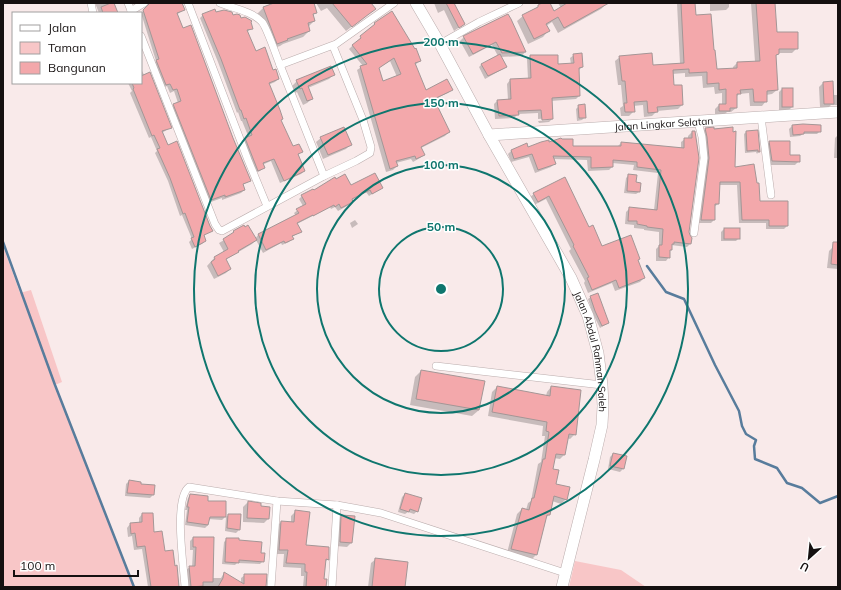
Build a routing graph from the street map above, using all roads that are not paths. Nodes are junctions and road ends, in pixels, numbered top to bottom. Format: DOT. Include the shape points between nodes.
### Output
graph roads {
  1 [pos="128,3"];
  2 [pos="144,3"];
  3 [pos="188,3"];
  4 [pos="220,3"];
  5 [pos="394,3"];
  6 [pos="416,3"];
  7 [pos="519,3"];
  8 [pos="132,12"];
  9 [pos="142,39"];
  10 [pos="440,44"];
  11 [pos="333,46"];
  12 [pos="280,65"];
  13 [pos="838,112"];
  14 [pos="761,117"];
  15 [pos="698,122"];
  16 [pos="489,135"];
  17 [pos="324,176"];
  18 [pos="772,195"];
  19 [pos="267,206"];
  20 [pos="694,233"];
  21 [pos="436,366"];
  22 [pos="602,385"];
  23 [pos="277,501"];
  24 [pos="337,505"];
  25 [pos="565,573"];
  26 [pos="185,587"];
  27 [pos="271,587"];
  28 [pos="332,587"];
  29 [pos="562,587"];
  1 -- 8 [label="street"];
  2 -- 8 [label="street"];
  3 -- 19 [label="street"];
  4 -- 12 [label="street" via="249,14 262,23"];
  5 -- 11 [label="street"];
  6 -- 10 [label="main road, Jalan Abdul Rahman Saleh"];
  7 -- 10 [label="street"];
  9 -- 19 [label="street" via="217,227 222,231 226,230"];
  10 -- 16 [label="main road, Jalan Abdul Rahman Saleh"];
  11 -- 12 [label="street"];
  11 -- 17 [label="street" via="363,120 371,147 370,153"];
  12 -- 17 [label="street"];
  13 -- 14 [label="main road, Jalan Lingkar Selatan"];
  14 -- 15 [label="main road, Jalan Lingkar Selatan"];
  14 -- 18 [label="street"];
  15 -- 16 [label="main road, Jalan Lingkar Selatan"];
  15 -- 20 [label="street" via="704,158"];
  16 -- 22 [label="main road, Jalan Abdul Rahman Saleh" via="574,284 588,316 598,353"];
  17 -- 19 [label="street"];
  21 -- 22 [label="street"];
  22 -- 25 [label="main road, Jalan Abdul Rahman Saleh" via="602,425"];
  23 -- 24 [label="street"];
  23 -- 26 [label="street" via="187,488 183,499 180,533"];
  23 -- 27 [label="street"];
  24 -- 25 [label="street" via="382,513"];
  24 -- 28 [label="street"];
  25 -- 29 [label="main road, Jalan Abdul Rahman Saleh"];
}
